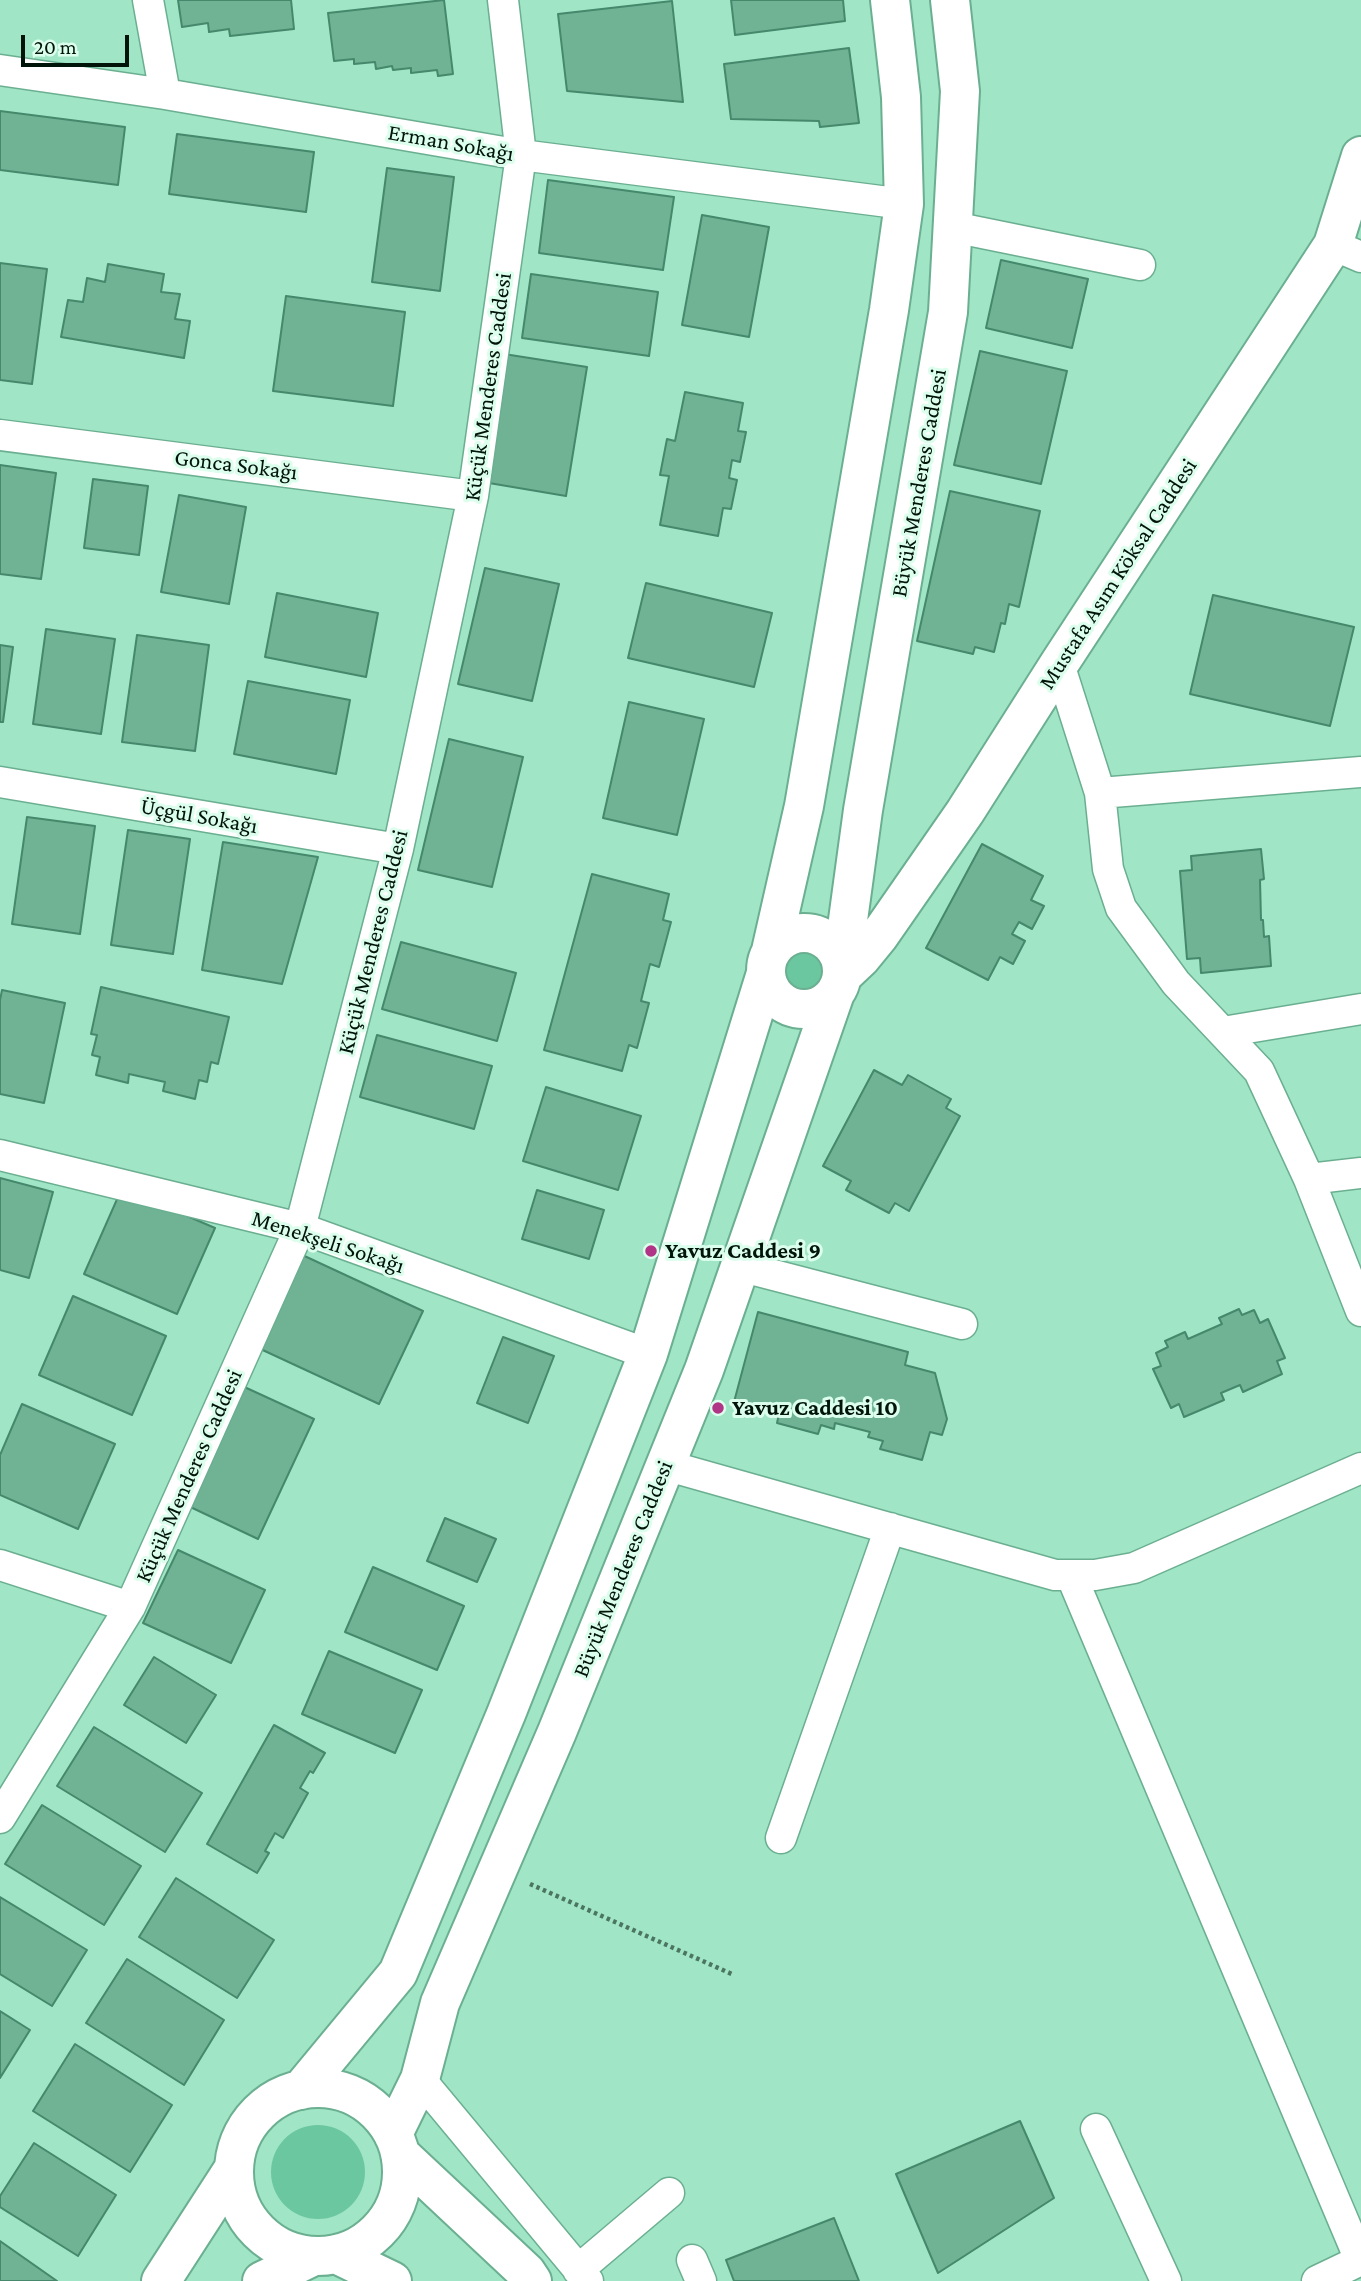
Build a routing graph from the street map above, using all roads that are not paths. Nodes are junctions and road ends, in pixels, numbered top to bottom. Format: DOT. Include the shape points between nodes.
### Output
graph roads {
  1 [pos="148,0"];
  2 [pos="503,0"];
  3 [pos="890,0"];
  4 [pos="951,2"];
  5 [pos="0,70"];
  6 [pos="165,94"];
  7 [pos="521,155"];
  8 [pos="1361,156"];
  9 [pos="904,204"];
  10 [pos="953,226"];
  11 [pos="1347,251"];
  12 [pos="1140,265"];
  13 [pos="0,435"];
  14 [pos="473,496"];
  15 [pos="1059,664"];
  16 [pos="1361,772"];
  17 [pos="0,782"];
  18 [pos="1100,793"];
  19 [pos="398,849"];
  20 [pos="768,962"];
  21 [pos="840,978"];
  22 [pos="1361,1009"];
  23 [pos="1223,1032"];
  24 [pos="0,1155"];
  25 [pos="1361,1173"];
  26 [pos="1309,1179"];
  27 [pos="300,1228"];
  28 [pos="739,1266"];
  29 [pos="1361,1311"];
  30 [pos="962,1324"];
  31 [pos="648,1354"];
  32 [pos="665,1465"];
  33 [pos="1361,1468"];
  34 [pos="890,1528"];
  35 [pos="0,1565"];
  36 [pos="1071,1575"];
  37 [pos="130,1607"];
  38 [pos="0,1818"];
  39 [pos="780,1838"];
  40 [pos="420,2079"];
  41 [pos="301,2090"];
  42 [pos="1096,2129"];
  43 [pos="397,2144"];
  44 [pos="234,2168"];
  45 [pos="669,2193"];
  46 [pos="325,2255"];
  47 [pos="1360,2260"];
  48 [pos="583,2275"];
  49 [pos="161,2281"];
  50 [pos="262,2281"];
  51 [pos="392,2281"];
  52 [pos="532,2281"];
  53 [pos="1166,2281"];
  54 [pos="1317,2281"];
  1 -- 6 [label="street"];
  2 -- 7 [label="street, Küçük Menderes Caddesi"];
  3 -- 9 [label="street" via="901,97"];
  4 -- 10 [label="street, Büyük Menderes Caddesi" via="960,91"];
  5 -- 6 [label="street, Erman Sokağı"];
  6 -- 7 [label="street, Erman Sokağı"];
  7 -- 9 [label="street, Erman Sokağı"];
  7 -- 14 [label="street, Küçük Menderes Caddesi"];
  8 -- 11 [label="street, Mustafa Asım Köksal Caddesi"];
  9 -- 20 [label="street" via="804,806"];
  10 -- 12 [label="street"];
  10 -- 21 [label="street, Büyük Menderes Caddesi" via="948,312 865,797"];
  11 -- 15 [label="street, Mustafa Asım Köksal Caddesi"];
  13 -- 14 [label="street, Gonca Sokağı"];
  14 -- 19 [label="street, Küçük Menderes Caddesi"];
  15 -- 18 [label="street"];
  15 -- 21 [label="street, Mustafa Asım Köksal Caddesi" via="879,936"];
  16 -- 18 [label="street"];
  17 -- 19 [label="street, Üçgül Sokağı"];
  18 -- 23 [label="street" via="1108,869 1121,908 1176,983"];
  19 -- 27 [label="street, Küçük Menderes Caddesi"];
  20 -- 21 [label="street" via="779,942 811,933 838,953"];
  20 -- 21 [label="street" via="768,984 781,1002 792,1008 825,1004"];
  20 -- 31 [label="street"];
  21 -- 28 [label="street, Büyük Menderes Caddesi"];
  22 -- 23 [label="street"];
  23 -- 26 [label="street" via="1259,1070"];
  24 -- 27 [label="street, Menekşeli Sokağı"];
  25 -- 26 [label="street"];
  26 -- 29 [label="street"];
  27 -- 31 [label="street, Menekşeli Sokağı"];
  27 -- 37 [label="street, Küçük Menderes Caddesi"];
  28 -- 30 [label="street"];
  28 -- 32 [label="street, Büyük Menderes Caddesi"];
  31 -- 41 [label="street" via="398,1973"];
  32 -- 34 [label="street"];
  32 -- 40 [label="street, Büyük Menderes Caddesi" via="440,2003"];
  33 -- 36 [label="street" via="1134,1568 1095,1576"];
  34 -- 36 [label="street" via="1055,1575"];
  34 -- 39 [label="street"];
  35 -- 37 [label="street"];
  36 -- 47 [label="street"];
  37 -- 38 [label="street, Küçük Menderes Caddesi"];
  40 -- 43 [label="street, Büyük Menderes Caddesi"];
  40 -- 48 [label="street"];
  41 -- 43 [label="street" via="322,2088 364,2101 381,2116"];
  41 -- 44 [label="street" via="261,2110 238,2146"];
  42 -- 53 [label="street"];
  43 -- 46 [label="street" via="402,2176 389,2217 356,2247"];
  43 -- 52 [label="street"];
  44 -- 46 [label="street" via="243,2210 256,2228 272,2243 292,2252"];
  44 -- 49 [label="street"];
  45 -- 48 [label="street"];
  46 -- 50 [label="street"];
  46 -- 51 [label="street"];
  47 -- 54 [label="street"];
}
